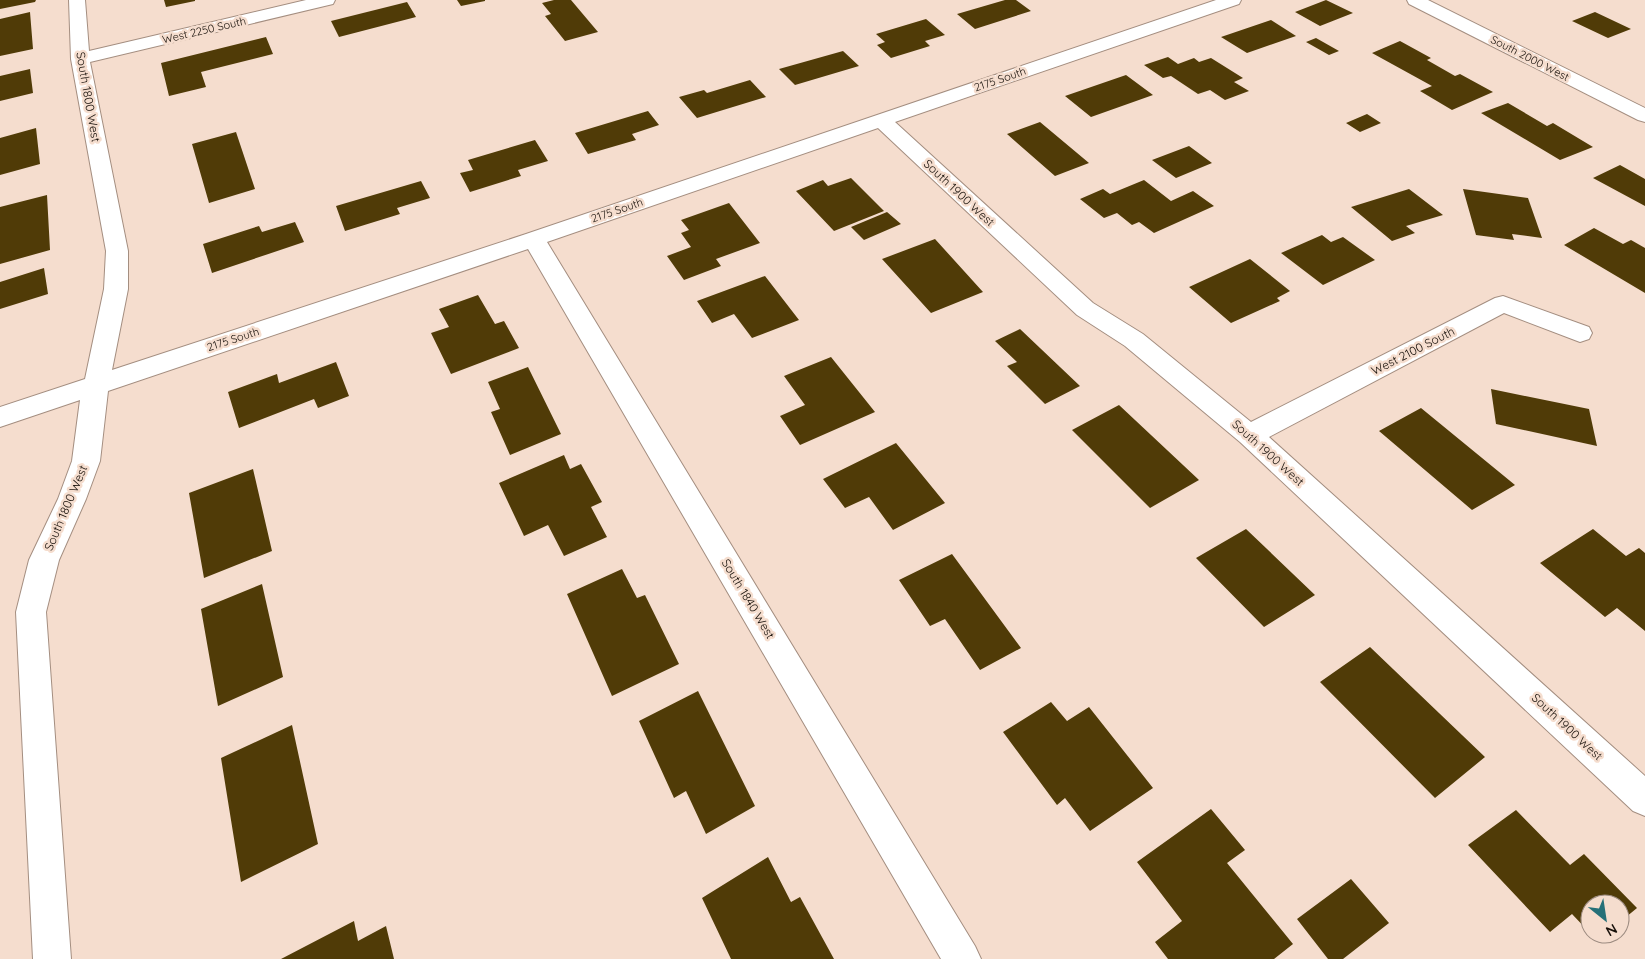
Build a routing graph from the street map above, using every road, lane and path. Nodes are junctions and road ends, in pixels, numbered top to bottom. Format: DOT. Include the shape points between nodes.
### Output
graph roads {
  1 [pos="77,0"];
  2 [pos="327,0"];
  3 [pos="1233,0"];
  4 [pos="1415,0"];
  5 [pos="80,59"];
  6 [pos="1645,116"];
  7 [pos="880,120"];
  8 [pos="534,239"];
  9 [pos="1580,333"];
  10 [pos="96,385"];
  11 [pos="0,417"];
  12 [pos="1249,435"];
  13 [pos="1645,799"];
  14 [pos="52,959"];
  15 [pos="962,959"];
  1 -- 5 [label="street, South 1800 West"];
  2 -- 5 [label="street, West 2250 South"];
  3 -- 7 [label="street, 2175 South"];
  4 -- 6 [label="street, South 2000 West"];
  5 -- 10 [label="street, South 1800 West" via="116,251 116,289"];
  7 -- 8 [label="street, 2175 South"];
  7 -- 12 [label="street, South 1900 West" via="1085,309 1134,340"];
  8 -- 10 [label="street, 2175 South"];
  8 -- 15 [label="street, South 1840 West"];
  9 -- 12 [label="street, West 2100 South" via="1503,304"];
  10 -- 11 [label="street, 2175 South"];
  10 -- 14 [label="street, South 1800 West" via="86,461 44,560 31,612"];
  12 -- 13 [label="street, South 1900 West"];
}
